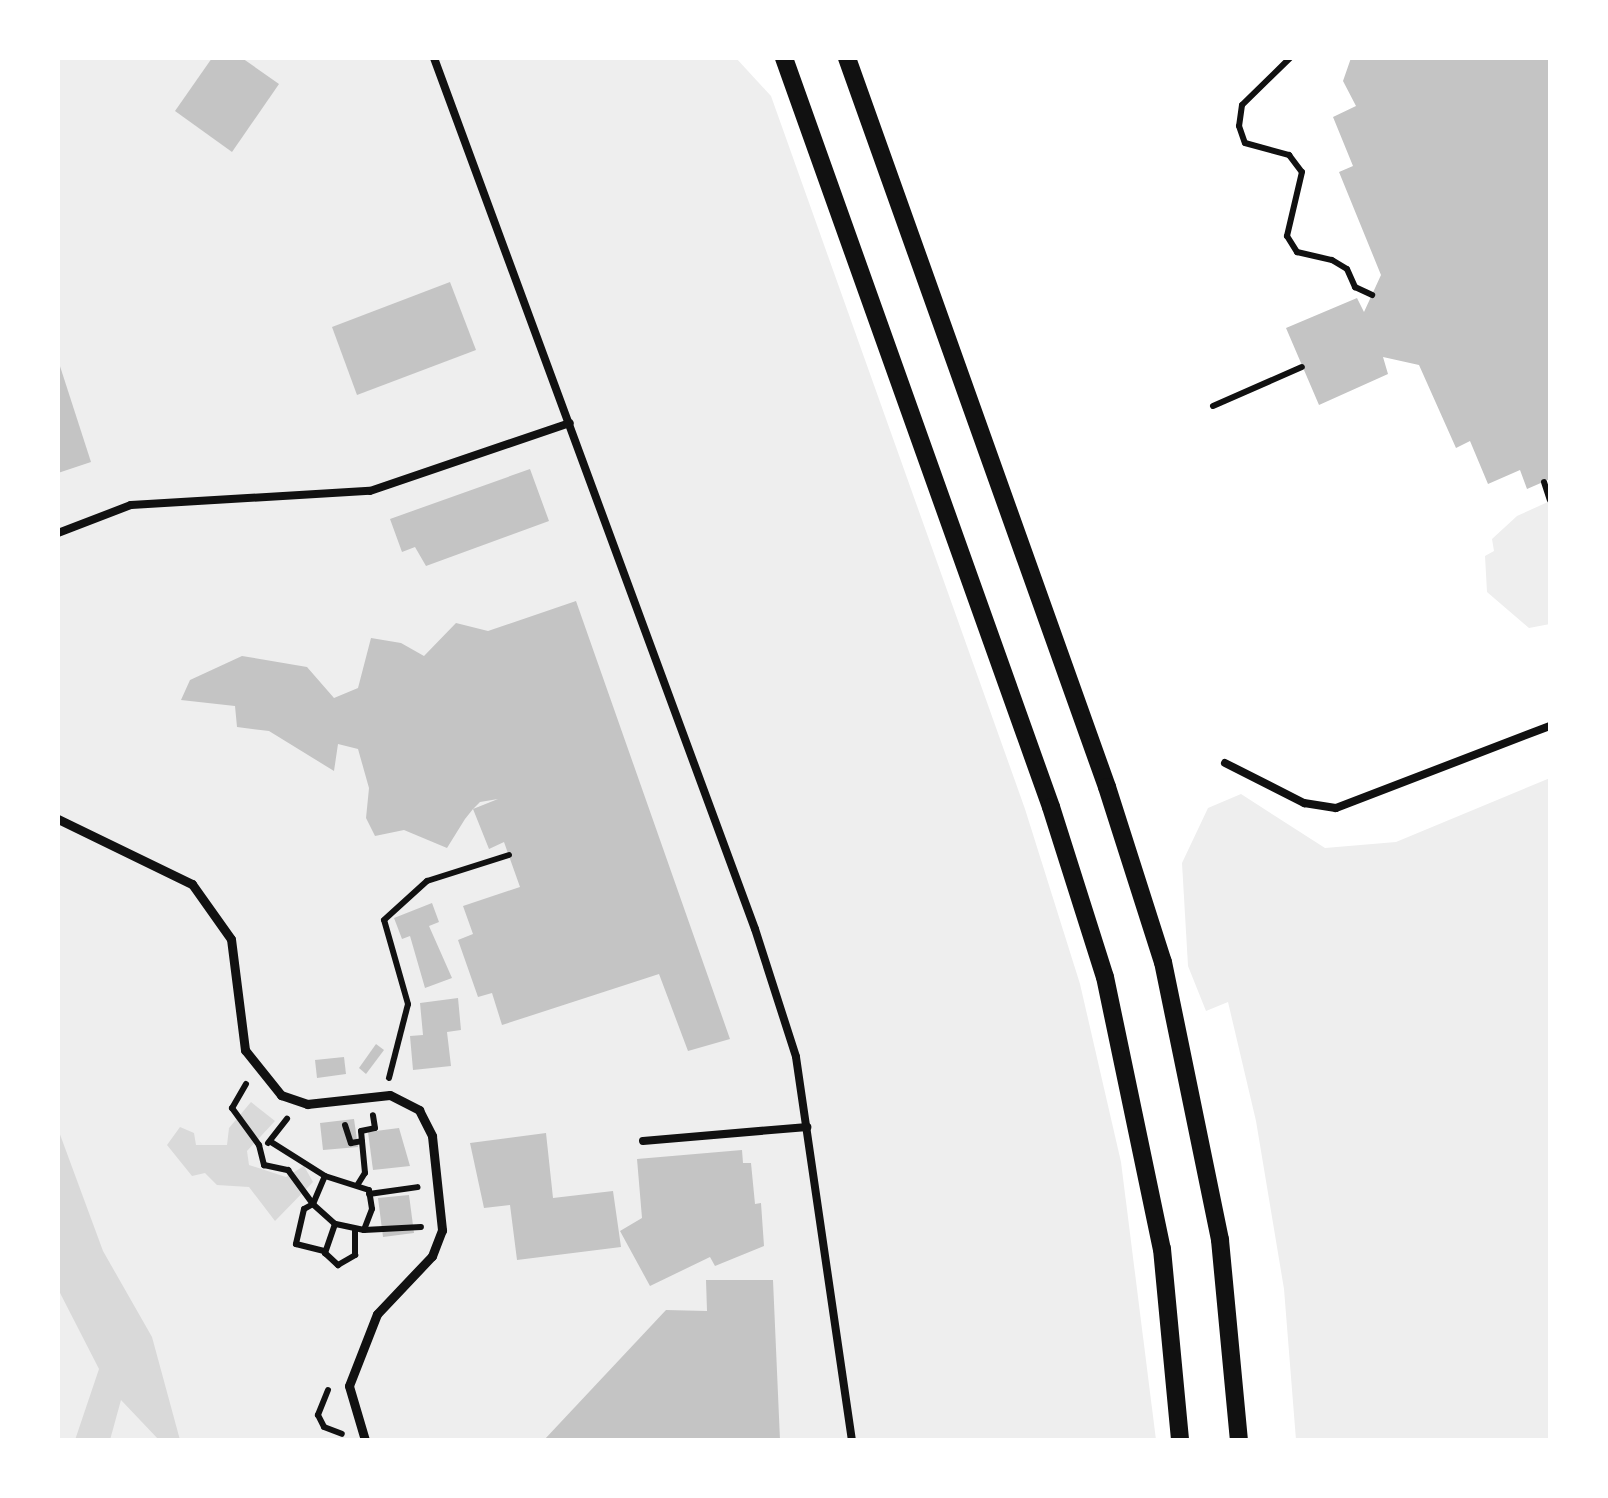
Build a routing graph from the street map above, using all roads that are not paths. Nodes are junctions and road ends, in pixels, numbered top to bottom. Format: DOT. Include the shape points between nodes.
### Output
graph roads {
  1 [pos="434,58"];
  2 [pos="784,58"];
  3 [pos="847,58"];
  4 [pos="570,423"];
  5 [pos="58,532"];
  6 [pos="1550,726"];
  7 [pos="1225,763"];
  8 [pos="58,819"];
  9 [pos="807,1127"];
  10 [pos="643,1141"];
  11 [pos="366,1440"];
  12 [pos="852,1440"];
  13 [pos="1180,1440"];
  14 [pos="1239,1440"];
  1 -- 4 [label="lane"];
  2 -- 13 [label="street" via="1052,807 1105,977 1162,1249"];
  3 -- 14 [label="street" via="1162,962 1220,1240"];
  4 -- 5 [label="lane" via="370,490 130,505"];
  4 -- 9 [label="lane" via="755,929 796,1057"];
  6 -- 7 [label="lane" via="1336,808 1304,803"];
  8 -- 11 [label="street" via="192,884 231,939 246,1050 290,1098 307,1104 386,1096 419,1110 432,1136 442,1224 432,1256 377,1314 349,1386"];
  9 -- 10 [label="lane"];
  9 -- 12 [label="lane"];
}
